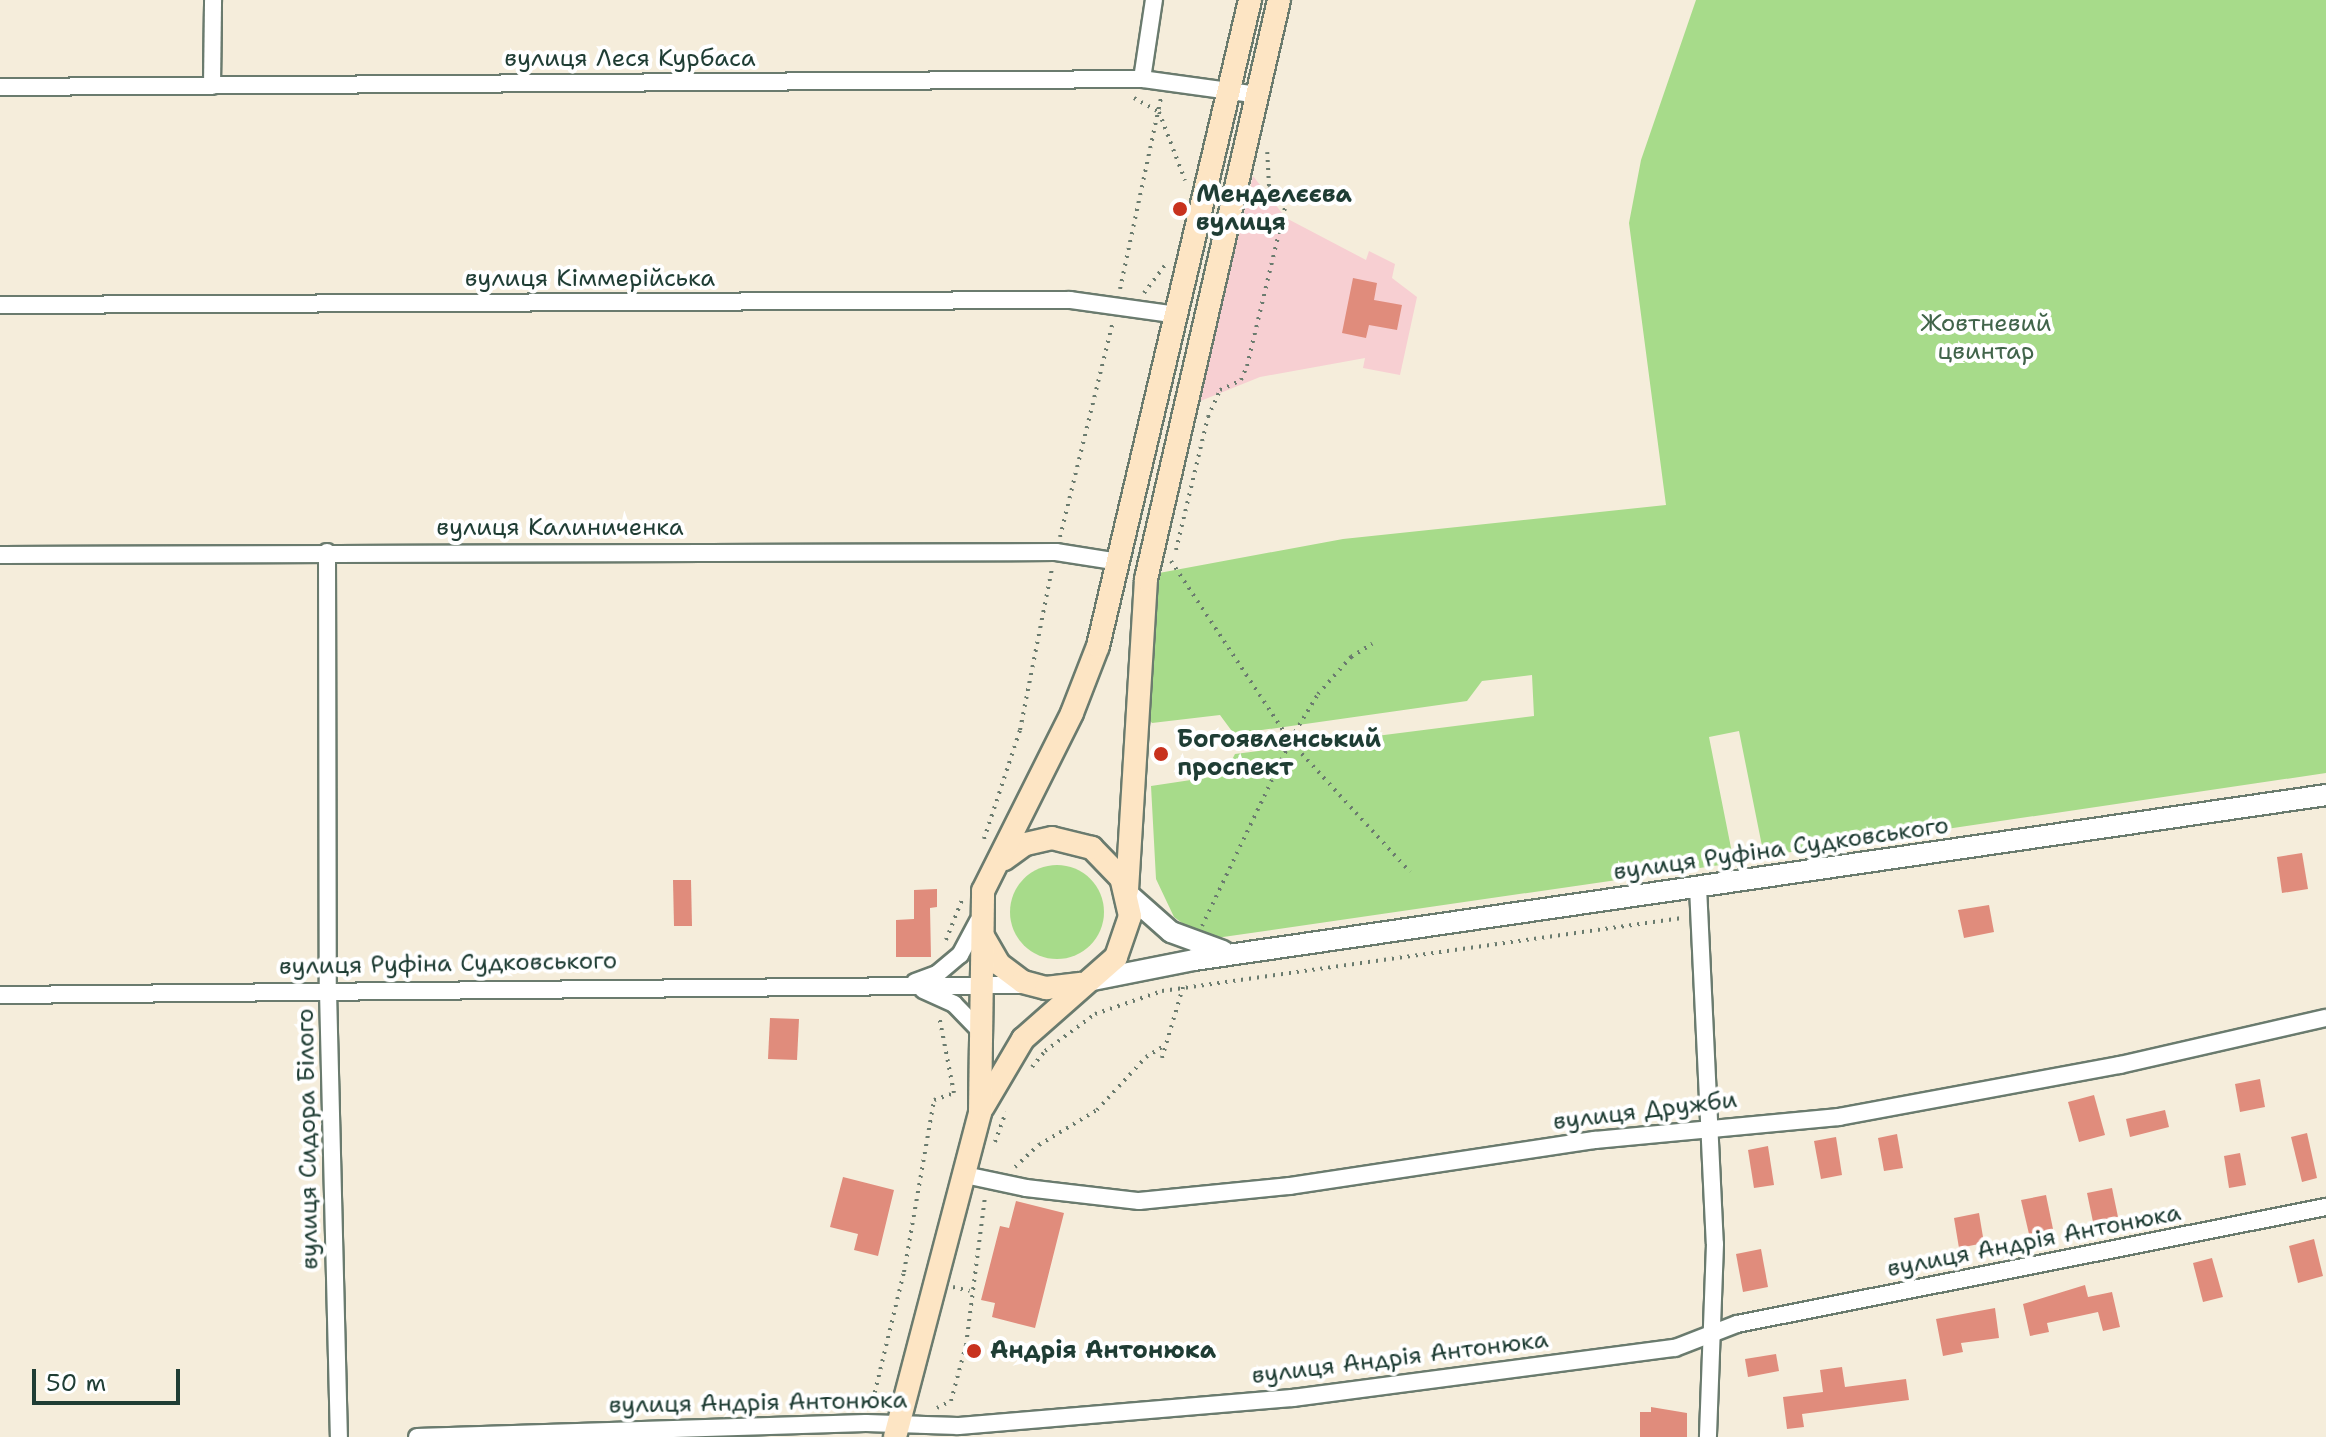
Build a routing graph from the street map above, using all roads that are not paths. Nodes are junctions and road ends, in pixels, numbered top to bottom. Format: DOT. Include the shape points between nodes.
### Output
graph roads {
  1 [pos="213,0"];
  2 [pos="1154,0"];
  3 [pos="1250,0"];
  4 [pos="1279,0"];
  5 [pos="1142,79"];
  6 [pos="212,86"];
  7 [pos="0,87"];
  8 [pos="1230,89"];
  9 [pos="1259,95"];
  10 [pos="0,305"];
  11 [pos="1178,315"];
  12 [pos="327,552"];
  13 [pos="0,555"];
  14 [pos="1120,562"];
  15 [pos="2326,795"];
  16 [pos="1002,860"];
  17 [pos="1698,887"];
  18 [pos="1127,892"];
  19 [pos="980,915"];
  20 [pos="984,938"];
  21 [pos="1195,952"];
  22 [pos="1085,982"];
  23 [pos="898,985"];
  24 [pos="1033,985"];
  25 [pos="982,986"];
  26 [pos="328,991"];
  27 [pos="0,995"];
  28 [pos="2326,1018"];
  29 [pos="981,1032"];
  30 [pos="980,1112"];
  31 [pos="1711,1127"];
  32 [pos="965,1175"];
  33 [pos="2326,1207"];
  34 [pos="1713,1334"];
  35 [pos="897,1431"];
  36 [pos="339,1437"];
  37 [pos="417,1437"];
  38 [pos="1708,1437"];
  1 -- 6 [label="street"];
  2 -- 5 [label="street"];
  3 -- 8 [label="main road"];
  4 -- 9 [label="main road"];
  5 -- 6 [label="street, вулиця Леся Курбаса"];
  5 -- 8 [label="street, вулиця Леся Курбаса"];
  6 -- 7 [label="street, вулиця Леся Курбаса"];
  8 -- 9 [label="street, вулиця Леся Курбаса"];
  8 -- 11 [label="main road"];
  9 -- 18 [label="main road" via="1146,579"];
  10 -- 11 [label="street, вулиця Кіммерійська" via="1116,304"];
  11 -- 14 [label="main road"];
  12 -- 13 [label="street, вулиця Калиниченка"];
  12 -- 14 [label="street, вулиця Калиниченка" via="1056,552"];
  12 -- 26 [label="street, вулиця Сидора Білого"];
  14 -- 16 [label="main road" via="1098,646 1072,713"];
  15 -- 17 [label="street, вулиця Руфіна Судковського"];
  16 -- 18 [label="main road" via="1038,840 1079,842 1113,866"];
  16 -- 19 [label="main road" via="987,880"];
  17 -- 21 [label="street, вулиця Руфіна Судковського" via="1243,953"];
  17 -- 31 [label="street"];
  18 -- 21 [label="street, вулиця Руфіна Судковського"];
  18 -- 22 [label="main road" via="1129,927 1122,948 1109,966"];
  19 -- 20 [label="main road"];
  19 -- 23 [label="street, вулиця Руфіна Судковського" via="969,943 949,966"];
  20 -- 24 [label="main road" via="1007,971"];
  20 -- 25 [label="main road"];
  21 -- 22 [label="street, вулиця Руфіна Судковського"];
  22 -- 24 [label="main road, вулиця Руфіна Судковського" via="1059,988"];
  22 -- 30 [label="main road" via="1023,1039"];
  23 -- 25 [label="street, вулиця Руфіна Судковського"];
  23 -- 26 [label="street, вулиця Руфіна Судковського"];
  23 -- 29 [label="street, вулиця Руфіна Судковського" via="954,1004"];
  24 -- 25 [label="street, вулиця Руфіна Судковського"];
  25 -- 29 [label="main road"];
  26 -- 27 [label="street, вулиця Руфіна Судковського"];
  26 -- 36 [label="street, вулиця Сидора Білого"];
  28 -- 31 [label="street, вулиця Дружби" via="1839,1117"];
  29 -- 30 [label="main road"];
  30 -- 32 [label="main road"];
  31 -- 32 [label="street, вулиця Дружби" via="1290,1186 1139,1201"];
  31 -- 34 [label="street"];
  32 -- 35 [label="main road"];
  33 -- 34 [label="street, вулиця Андрія Антонюка" via="1737,1324"];
  34 -- 35 [label="street, вулиця Андрія Антонюка" via="1675,1348 1293,1398"];
  34 -- 38 [label="street"];
  35 -- 37 [label="street, вулиця Андрія Антонюка"];
}
